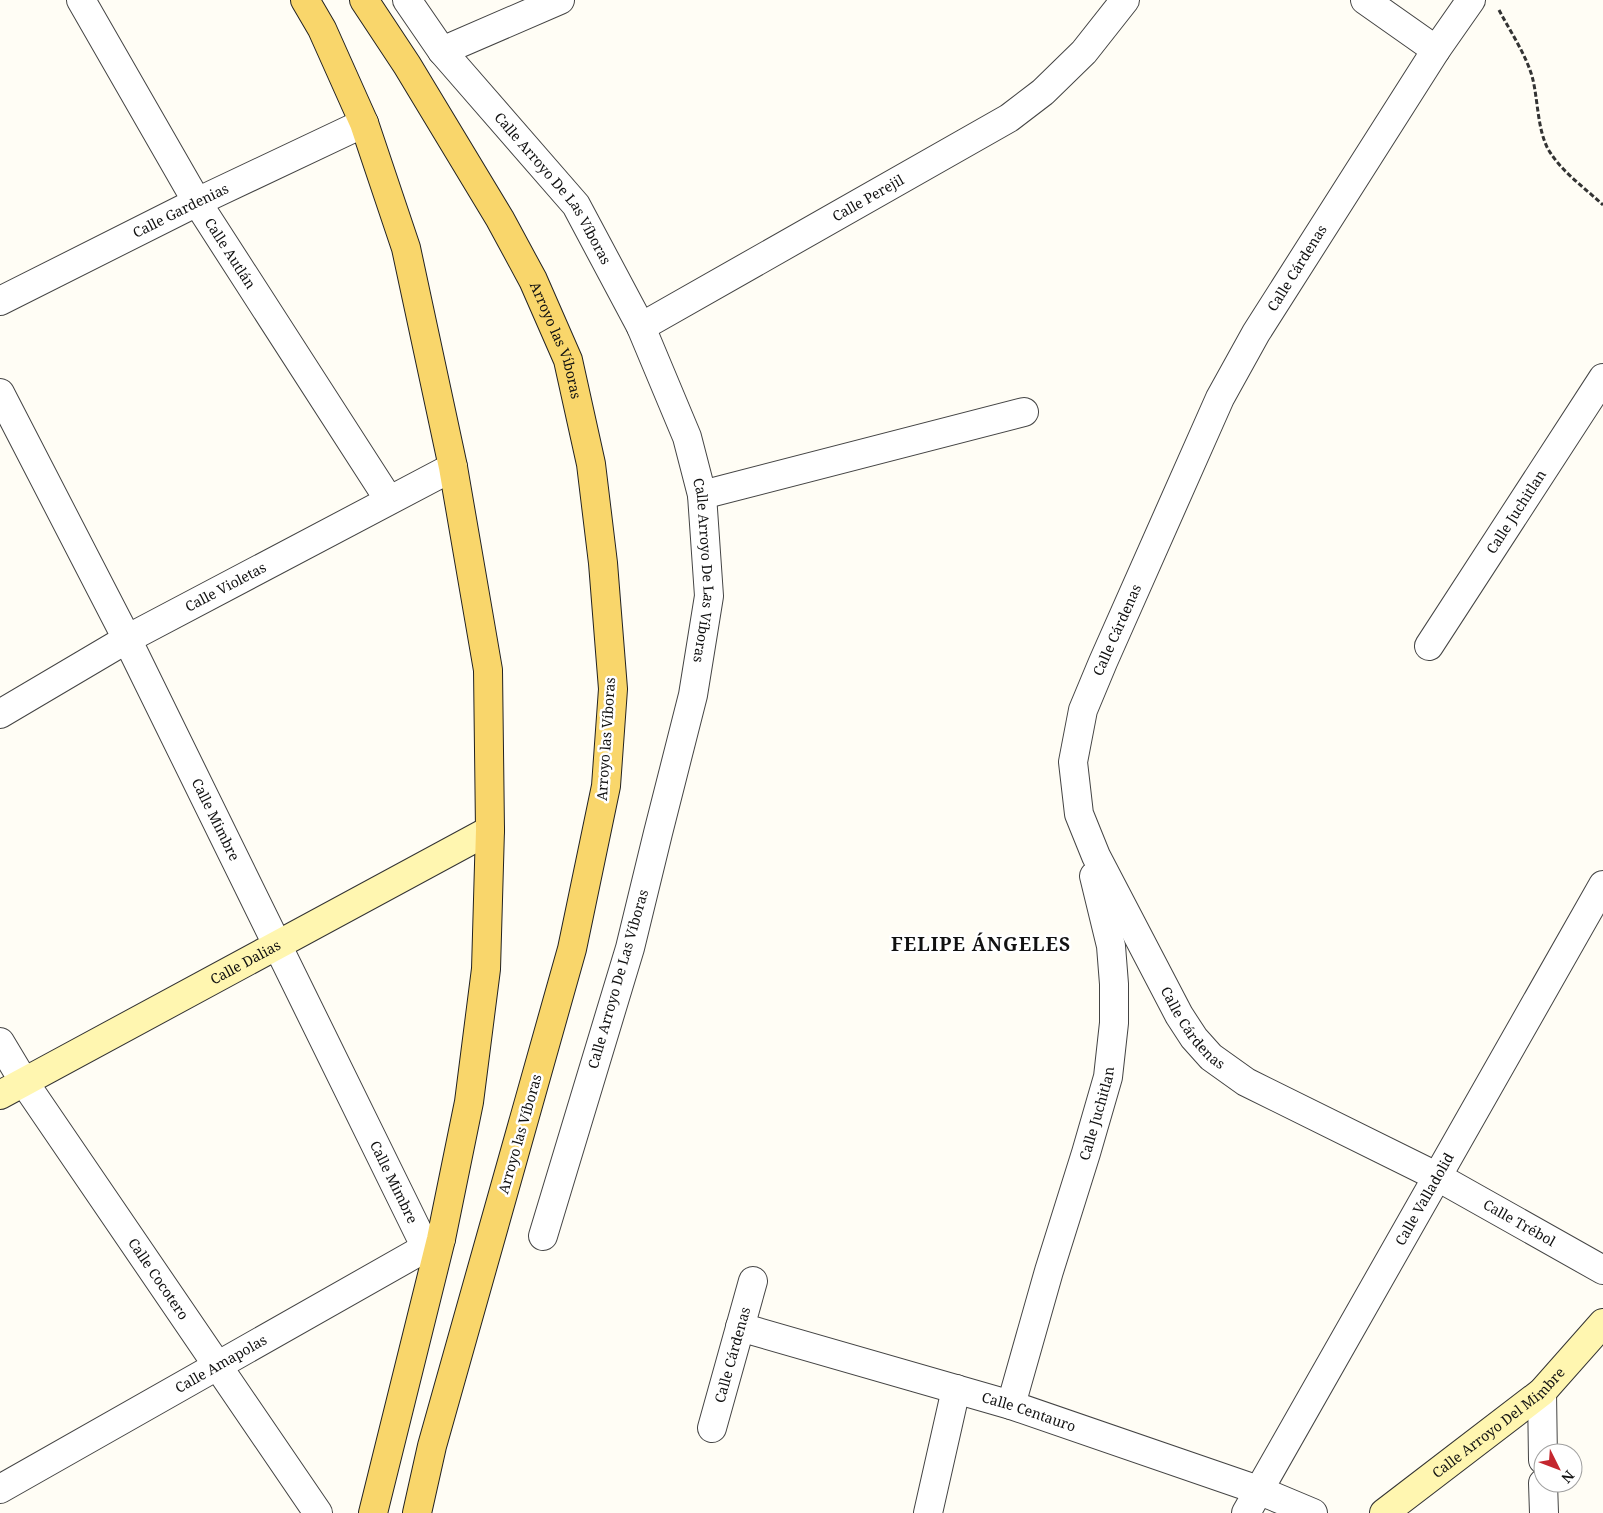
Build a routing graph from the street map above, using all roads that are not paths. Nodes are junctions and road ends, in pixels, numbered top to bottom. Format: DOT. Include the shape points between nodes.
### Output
graph roads {
  1 [pos="81,0"];
  2 [pos="305,0"];
  3 [pos="364,0"];
  4 [pos="407,0"];
  5 [pos="560,0"];
  6 [pos="1125,0"];
  7 [pos="1366,0"];
  8 [pos="1471,0"];
  9 [pos="1436,50"];
  10 [pos="442,51"];
  11 [pos="364,123"];
  12 [pos="197,202"];
  13 [pos="0,301"];
  14 [pos="642,327"];
  15 [pos="1603,378"];
  16 [pos="0,393"];
  17 [pos="1024,412"];
  18 [pos="453,467"];
  19 [pos="702,495"];
  20 [pos="389,500"];
  21 [pos="127,639"];
  22 [pos="1428,646"];
  23 [pos="0,714"];
  24 [pos="1079,814"];
  25 [pos="490,830"];
  26 [pos="1603,885"];
  27 [pos="278,946"];
  28 [pos="0,1042"];
  29 [pos="24,1082"];
  30 [pos="0,1096"];
  31 [pos="1436,1176"];
  32 [pos="543,1236"];
  33 [pos="433,1244"];
  34 [pos="1603,1270"];
  35 [pos="754,1281"];
  36 [pos="1603,1323"];
  37 [pos="740,1327"];
  38 [pos="217,1367"];
  39 [pos="956,1389"];
  40 [pos="1542,1392"];
  41 [pos="1011,1406"];
  42 [pos="712,1428"];
  43 [pos="1543,1443"];
  44 [pos="0,1488"];
  45 [pos="1543,1493"];
  46 [pos="1252,1502"];
  47 [pos="318,1513"];
  48 [pos="373,1513"];
  49 [pos="417,1513"];
  50 [pos="928,1513"];
  51 [pos="1313,1513"];
  52 [pos="1384,1513"];
  53 [pos="1544,1513"];
  1 -- 12 [label="street, Calle Autlán"];
  2 -- 11 [label="main road" via="322,29"];
  3 -- 49 [label="main road, Arroyo las Víboras" via="500,219 533,280 568,360 592,464 613,689 606,786 572,949 432,1446"];
  4 -- 10 [label="street, Calle Arroyo De Las Víboras"];
  5 -- 10 [label="street"];
  6 -- 14 [label="street, Calle Perejil" via="1084,52 1043,92 1009,118"];
  7 -- 9 [label="street"];
  8 -- 9 [label="street, Calle Cárdenas"];
  9 -- 24 [label="street, Calle Cárdenas" via="1256,333 1220,398 1083,710 1073,762"];
  10 -- 14 [label="street, Calle Arroyo De Las Víboras" via="576,205"];
  11 -- 12 [label="street, Calle Gardenias"];
  11 -- 18 [label="main road" via="406,248"];
  12 -- 13 [label="street, Calle Gardenias"];
  12 -- 20 [label="street, Calle Autlán"];
  14 -- 19 [label="street, Calle Arroyo De Las Víboras" via="687,437"];
  15 -- 22 [label="street, Calle Juchitlan"];
  16 -- 21 [label="street, Calle Mimbre"];
  17 -- 19 [label="street"];
  18 -- 20 [label="street, Calle Violetas"];
  18 -- 25 [label="main road" via="488,670"];
  19 -- 32 [label="street, Calle Arroyo De Las Víboras" via="708,596 693,695 630,948"];
  20 -- 21 [label="street, Calle Violetas"];
  21 -- 23 [label="street, Calle Violetas"];
  21 -- 27 [label="street, Calle Mimbre"];
  24 -- 31 [label="street, Calle Cárdenas" via="1096,856 1179,1015 1211,1057 1246,1082"];
  24 -- 41 [label="street, Calle Juchitlan" via="1111,946 1114,1023 1108,1077"];
  25 -- 27 [label="street, Calle Dalias"];
  25 -- 33 [label="main road" via="484,978 469,1102"];
  26 -- 31 [label="street, Calle Valladolid"];
  27 -- 29 [label="street, Calle Dalias"];
  27 -- 33 [label="street, Calle Mimbre"];
  28 -- 29 [label="street, Calle Cocotero"];
  29 -- 30 [label="street, Calle Dalias"];
  29 -- 38 [label="street, Calle Cocotero"];
  31 -- 34 [label="street, Calle Trébol"];
  31 -- 46 [label="street, Calle Valladolid"];
  33 -- 38 [label="street, Calle Amapolas"];
  33 -- 48 [label="main road"];
  35 -- 37 [label="street, Calle Cárdenas"];
  36 -- 40 [label="street, Calle Arroyo Del Mimbre"];
  37 -- 39 [label="street, Calle Centauro"];
  37 -- 42 [label="street, Calle Cárdenas"];
  38 -- 44 [label="street, Calle Amapolas"];
  38 -- 47 [label="street, Calle Cocotero"];
  39 -- 41 [label="street, Calle Centauro"];
  39 -- 50 [label="street"];
  40 -- 43 [label="street"];
  40 -- 52 [label="street, Calle Arroyo Del Mimbre"];
  41 -- 46 [label="street, Calle Centauro"];
  45 -- 53 [label="street"];
  46 -- 51 [label="street, Calle Centauro"];
}
